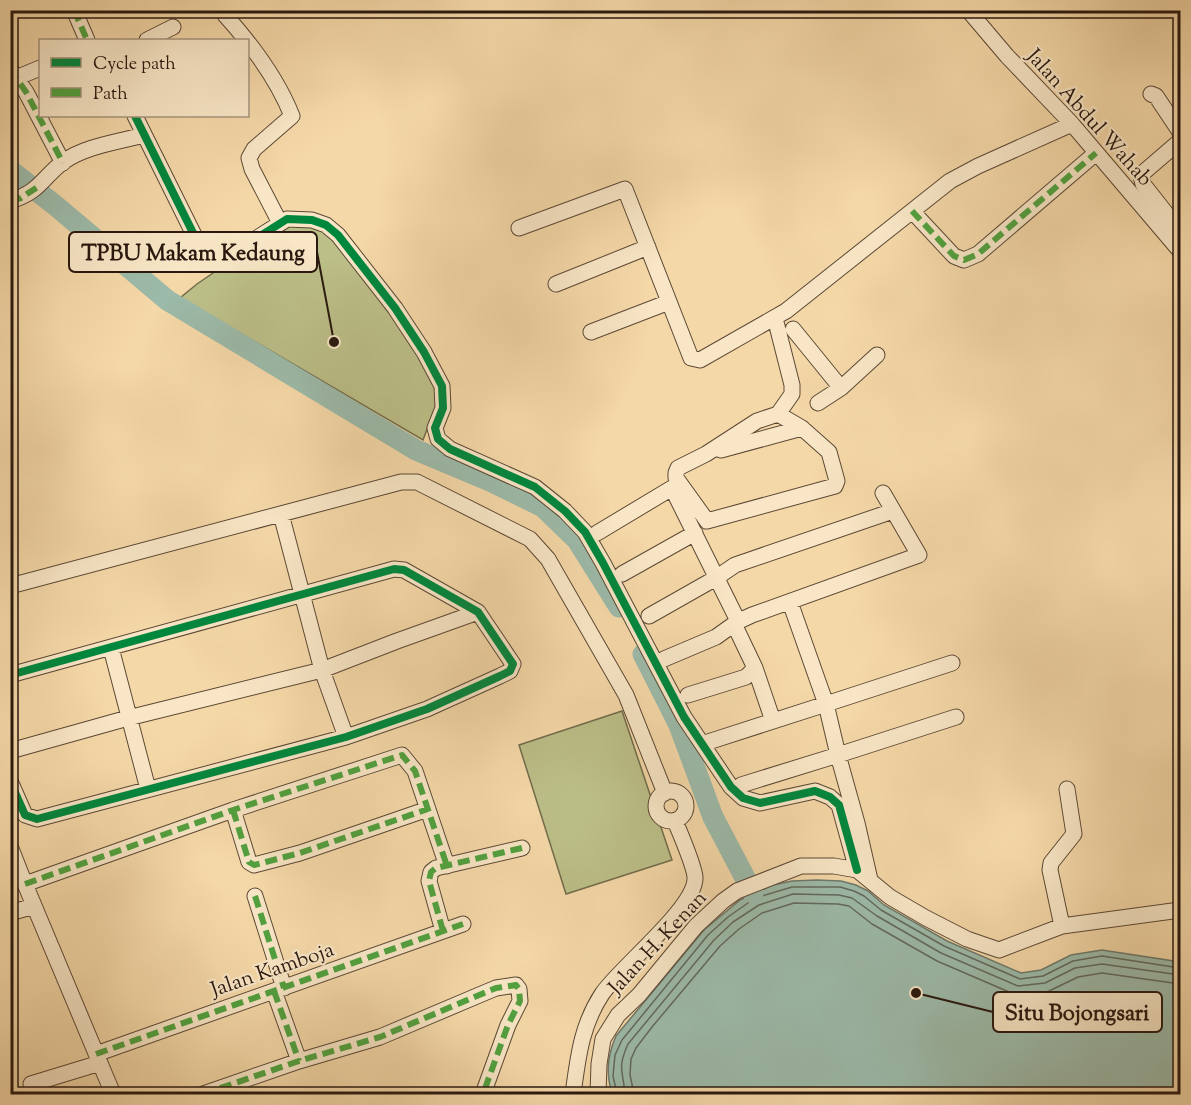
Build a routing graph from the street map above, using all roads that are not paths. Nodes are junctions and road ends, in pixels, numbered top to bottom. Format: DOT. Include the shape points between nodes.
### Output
graph roads {
  1 [pos="74,10"];
  2 [pos="968,10"];
  3 [pos="225,15"];
  4 [pos="173,27"];
  5 [pos="87,39"];
  6 [pos="149,39"];
  7 [pos="247,39"];
  8 [pos="249,42"];
  9 [pos="39,68"];
  10 [pos="14,74"];
  11 [pos="1151,94"];
  12 [pos="135,117"];
  13 [pos="1072,124"];
  14 [pos="1180,132"];
  15 [pos="144,135"];
  16 [pos="1180,141"];
  17 [pos="1096,153"];
  18 [pos="63,163"];
  19 [pos="10,201"];
  20 [pos="912,211"];
  21 [pos="1175,213"];
  22 [pos="280,222"];
  23 [pos="519,228"];
  24 [pos="1180,231"];
  25 [pos="648,247"];
  26 [pos="1180,251"];
  27 [pos="556,284"];
  28 [pos="669,302"];
  29 [pos="775,318"];
  30 [pos="793,329"];
  31 [pos="591,332"];
  32 [pos="809,349"];
  33 [pos="784,355"];
  34 [pos="877,355"];
  35 [pos="841,388"];
  36 [pos="818,403"];
  37 [pos="784,405"];
  38 [pos="802,428"];
  39 [pos="706,454"];
  40 [pos="883,494"];
  41 [pos="893,511"];
  42 [pos="281,514"];
  43 [pos="695,532"];
  44 [pos="597,533"];
  45 [pos="622,574"];
  46 [pos="716,578"];
  47 [pos="10,586"];
  48 [pos="303,594"];
  49 [pos="790,602"];
  50 [pos="478,612"];
  51 [pos="649,616"];
  52 [pos="736,623"];
  53 [pos="111,648"];
  54 [pos="664,659"];
  55 [pos="952,663"];
  56 [pos="754,668"];
  57 [pos="322,670"];
  58 [pos="10,675"];
  59 [pos="688,695"];
  60 [pos="826,704"];
  61 [pos="956,717"];
  62 [pos="128,718"];
  63 [pos="773,721"];
  64 [pos="345,737"];
  65 [pos="708,742"];
  66 [pos="10,751"];
  67 [pos="838,755"];
  68 [pos="10,781"];
  69 [pos="741,785"];
  70 [pos="148,789"];
  71 [pos="1067,789"];
  72 [pos="665,793"];
  73 [pos="428,809"];
  74 [pos="233,810"];
  75 [pos="675,821"];
  76 [pos="10,846"];
  77 [pos="522,848"];
  78 [pos="447,866"];
  79 [pos="857,870"];
  80 [pos="870,880"];
  81 [pos="25,884"];
  82 [pos="255,896"];
  83 [pos="34,906"];
  84 [pos="1180,910"];
  85 [pos="10,913"];
  86 [pos="463,924"];
  87 [pos="1062,926"];
  88 [pos="443,932"];
  89 [pos="279,989"];
  90 [pos="98,1059"];
  91 [pos="299,1061"];
  92 [pos="31,1083"];
  93 [pos="225,1091"];
  94 [pos="113,1095"];
  95 [pos="203,1095"];
  96 [pos="483,1095"];
  97 [pos="573,1095"];
  98 [pos="598,1095"];
  1 -- 5 [label="street"];
  2 -- 13 [label="street, Jalan Abdul Wahab"];
  3 -- 7 [label="street"];
  4 -- 6 [label="street"];
  8 -- 22 [label="street" via="292,116 254,148 249,158"];
  9 -- 10 [label="street"];
  10 -- 18 [label="street"];
  11 -- 14 [label="street"];
  12 -- 15 [label="street"];
  13 -- 17 [label="street, Jalan Abdul Wahab"];
  13 -- 20 [label="street" via="950,181"];
  15 -- 18 [label="street" via="89,150"];
  15 -- 22 [label="street" via="201,249 210,258 221,261"];
  16 -- 21 [label="street" via="1141,176 1143,184"];
  17 -- 20 [label="street" via="978,254 964,260 954,256"];
  17 -- 26 [label="street, Jalan Abdul Wahab"];
  18 -- 19 [label="street" via="35,189"];
  20 -- 29 [label="street"];
  21 -- 24 [label="street"];
  22 -- 79 [label="street" via="301,218 326,225 395,308 442,386 443,408 435,428 438,439 450,449 534,487 585,532 684,717 730,787 743,798 760,803 815,791 830,797 839,805"];
  23 -- 25 [label="street" via="625,189"];
  25 -- 27 [label="street"];
  25 -- 28 [label="street"];
  28 -- 29 [label="street" via="691,358 700,360"];
  28 -- 31 [label="street"];
  29 -- 33 [label="street"];
  30 -- 32 [label="street"];
  32 -- 33 [label="street"];
  32 -- 35 [label="street"];
  33 -- 37 [label="street" via="792,385"];
  34 -- 35 [label="street"];
  35 -- 36 [label="street"];
  37 -- 38 [label="street"];
  37 -- 39 [label="street"];
  38 -- 39 [label="street"];
  38 -- 39 [label="street" via="829,452 835,486 707,521 675,473"];
  40 -- 41 [label="street"];
  41 -- 46 [label="street" via="735,565"];
  41 -- 49 [label="street" via="919,555"];
  42 -- 47 [label="street"];
  42 -- 48 [label="street"];
  42 -- 72 [label="street" via="401,482 417,482 530,539 548,559 626,695"];
  43 -- 44 [label="street" via="672,488"];
  43 -- 45 [label="street"];
  43 -- 46 [label="street"];
  46 -- 51 [label="street"];
  46 -- 52 [label="street"];
  48 -- 50 [label="street" via="394,569 404,570"];
  48 -- 53 [label="street"];
  48 -- 57 [label="street"];
  49 -- 52 [label="street"];
  49 -- 60 [label="street"];
  50 -- 57 [label="street"];
  50 -- 64 [label="street" via="513,664 510,671 427,709"];
  52 -- 54 [label="street" via="716,638"];
  52 -- 56 [label="street"];
  53 -- 58 [label="street"];
  53 -- 62 [label="street"];
  55 -- 60 [label="street"];
  56 -- 59 [label="street" via="746,677"];
  56 -- 63 [label="street"];
  57 -- 62 [label="street"];
  57 -- 64 [label="street"];
  60 -- 63 [label="street"];
  60 -- 67 [label="street"];
  61 -- 67 [label="street"];
  62 -- 66 [label="street"];
  62 -- 70 [label="street"];
  63 -- 65 [label="street"];
  64 -- 70 [label="street"];
  67 -- 69 [label="street"];
  67 -- 80 [label="street"];
  68 -- 70 [label="street" via="25,815 37,819"];
  71 -- 87 [label="street" via="1074,834 1051,863 1050,870"];
  72 -- 75 [label="street" via="657,801 657,811 664,819"];
  72 -- 75 [label="street" via="677,792 686,803 685,812"];
  73 -- 74 [label="street" via="415,771 402,755"];
  73 -- 74 [label="street" via="254,865 247,857"];
  73 -- 78 [label="street"];
  74 -- 81 [label="street"];
  75 -- 97 [label="street" via="695,877 691,894 603,993 586,1021"];
  76 -- 81 [label="street"];
  77 -- 78 [label="street"];
  78 -- 88 [label="street" via="436,868 429,875"];
  79 -- 80 [label="street, Jalan H. Kenan"];
  79 -- 98 [label="street, Jalan H. Kenan" via="801,866 737,891 723,901 618,1015 603,1039"];
  80 -- 87 [label="street, Jalan H. Kenan" via="926,918 999,950"];
  81 -- 83 [label="street"];
  82 -- 89 [label="street"];
  83 -- 85 [label="street"];
  83 -- 90 [label="street"];
  84 -- 87 [label="street"];
  86 -- 88 [label="street, Jalan Kamboja"];
  88 -- 89 [label="street, Jalan Kamboja"];
  89 -- 90 [label="street, Jalan Kamboja"];
  89 -- 91 [label="street"];
  90 -- 92 [label="street, Jalan Kamboja"];
  90 -- 94 [label="street"];
  91 -- 93 [label="street"];
  91 -- 96 [label="street" via="402,1028 496,988 516,985 520,1002"];
  93 -- 95 [label="street"];
}
